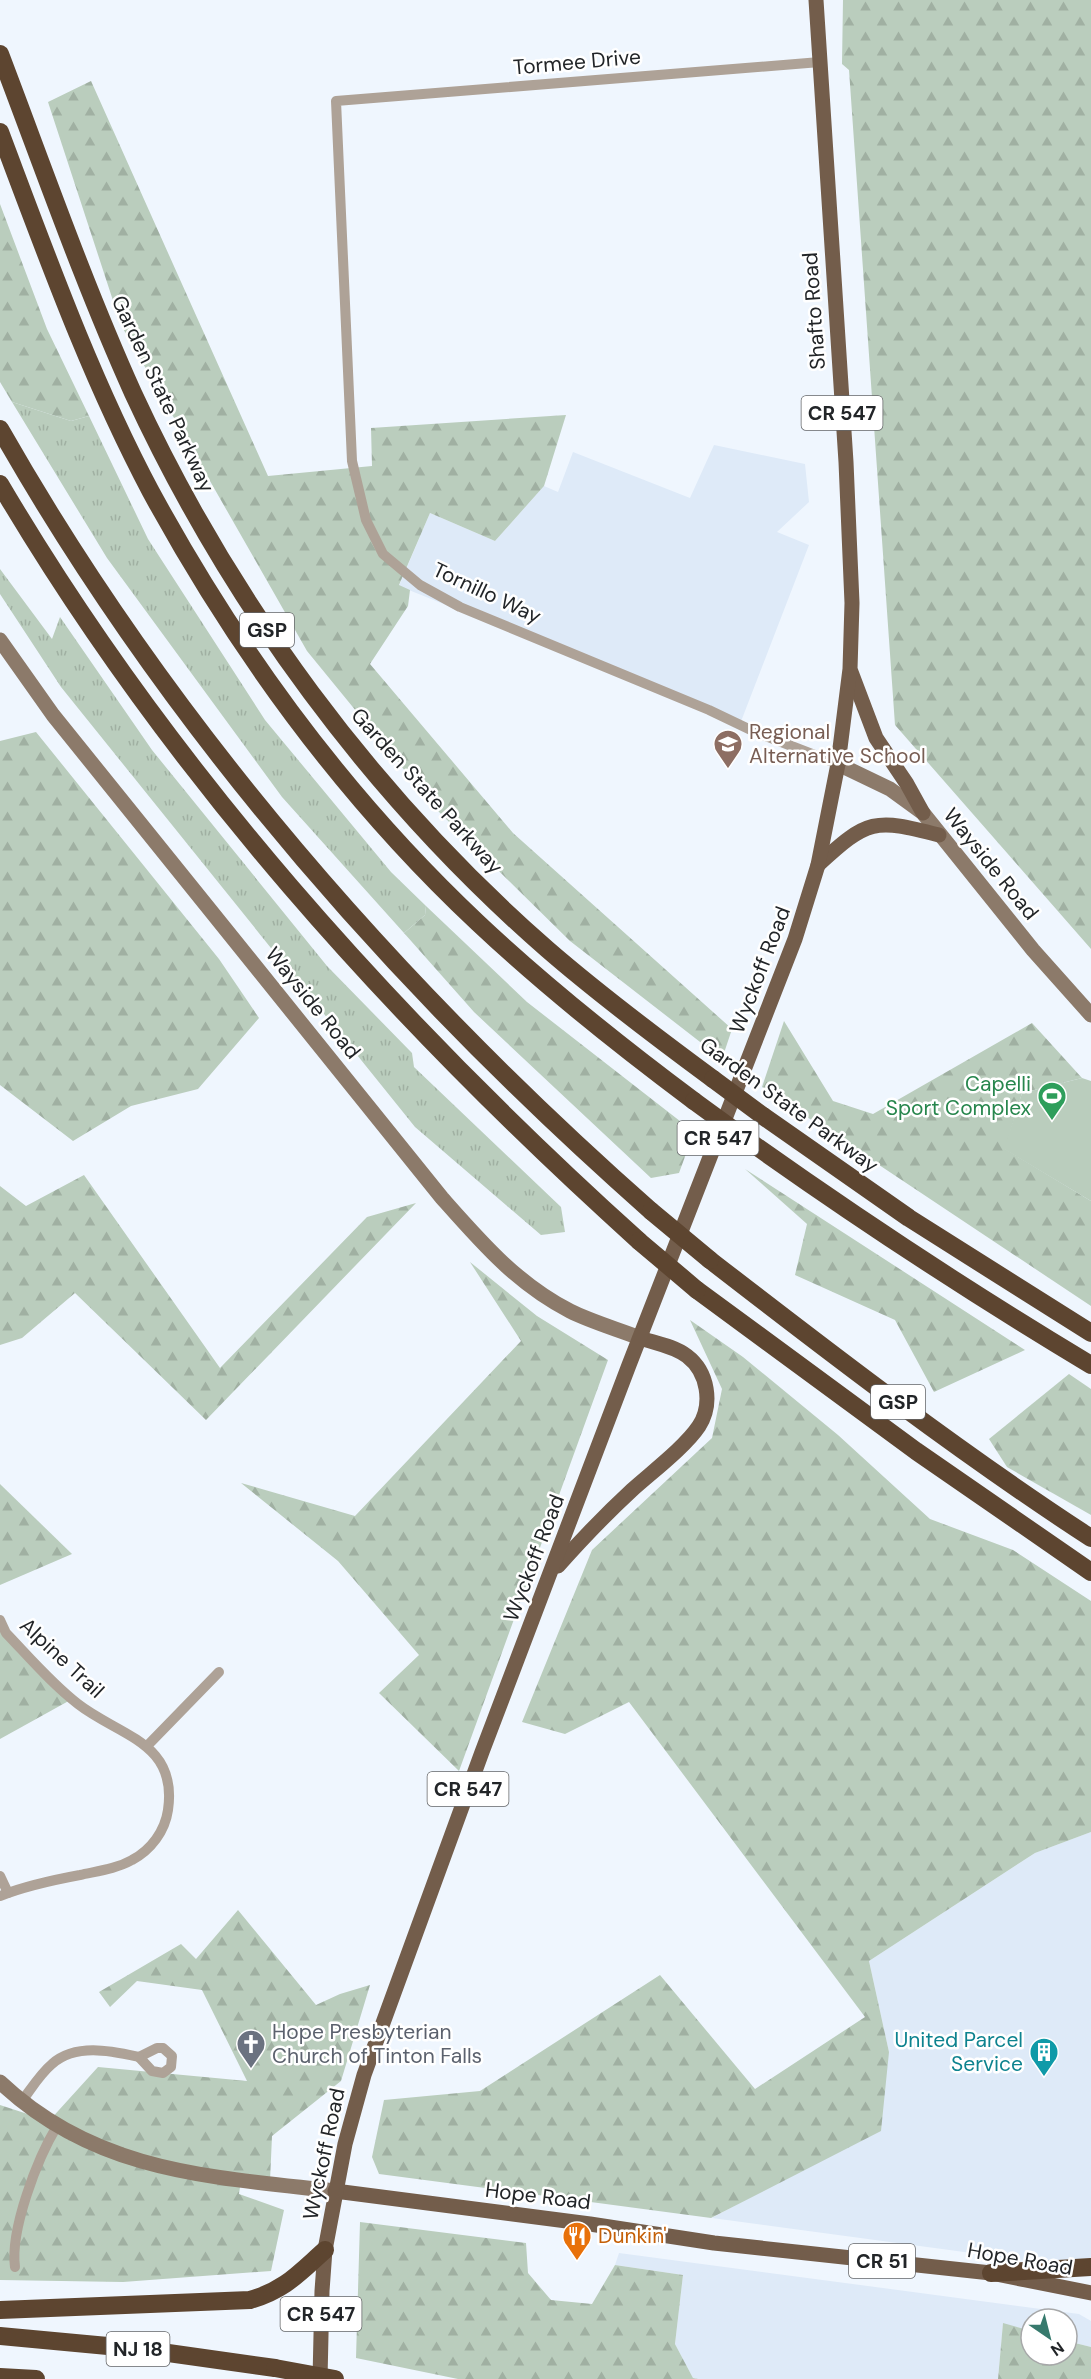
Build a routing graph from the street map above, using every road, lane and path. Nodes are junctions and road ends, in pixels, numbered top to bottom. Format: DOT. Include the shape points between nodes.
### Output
graph roads {
  1 [pos="816,0"];
  2 [pos="0,54"];
  3 [pos="820,62"];
  4 [pos="336,101"];
  5 [pos="0,132"];
  6 [pos="0,429"];
  7 [pos="0,484"];
  8 [pos="0,639"];
  9 [pos="850,669"];
  10 [pos="838,764"];
  11 [pos="923,813"];
  12 [pos="939,835"];
  13 [pos="818,865"];
  14 [pos="1091,1015"];
  15 [pos="1091,1333"];
  16 [pos="640,1338"];
  17 [pos="1091,1365"];
  18 [pos="1091,1538"];
  19 [pos="1091,1572"];
  20 [pos="551,1574"];
  21 [pos="0,1620"];
  22 [pos="219,1672"];
  23 [pos="147,1746"];
  24 [pos="0,1876"];
  25 [pos="4,1895"];
  26 [pos="139,2057"];
  27 [pos="0,2082"];
  28 [pos="22,2101"];
  29 [pos="57,2126"];
  30 [pos="335,2191"];
  31 [pos="325,2250"];
  32 [pos="15,2267"];
  33 [pos="1091,2267"];
  34 [pos="991,2273"];
  35 [pos="1091,2293"];
  36 [pos="0,2310"];
  37 [pos="0,2336"];
  38 [pos="0,2377"];
  39 [pos="36,2379"];
  40 [pos="320,2379"];
  41 [pos="335,2379"];
  1 -- 3 [label="main road, Shafto Road / CR 547"];
  2 -- 15 [label="highway, Garden State Parkway / GSP, bridge" via="134,395 196,515 270,633 353,746 455,860 589,985 763,1116 909,1218"];
  3 -- 4 [label="street, Tormee Drive"];
  3 -- 9 [label="main road, Shafto Road / CR 547" via="850,545"];
  4 -- 10 [label="street, Tornillo Way" via="352,461 366,520 383,554 420,585 460,607"];
  5 -- 17 [label="highway, GSP, bridge" via="88,360 135,460 192,563 270,682 382,823 468,913 576,1010 694,1101 872,1226"];
  6 -- 18 [label="highway, GSP, bridge" via="97,585 233,774 388,956 484,1057 589,1156 710,1260 931,1427"];
  7 -- 19 [label="highway, GSP, bridge" via="81,613 210,790 286,883 449,1061 547,1157 698,1290 907,1445"];
  8 -- 16 [label="street, Wayside Road" via="53,715 487,1250 554,1302"];
  9 -- 10 [label="main road, Shafto Road / CR 547"];
  9 -- 11 [label="main road" via="876,738"];
  10 -- 11 [label="street, Wayside Road" via="890,789"];
  10 -- 13 [label="main road, Wyckoff Road / CR 547"];
  11 -- 12 [label="street, Wayside Road"];
  12 -- 13 [label="main road" via="893,824 869,827 842,843"];
  12 -- 14 [label="street, Wayside Road"];
  13 -- 16 [label="main road, Wyckoff Road / CR 547" via="795,939"];
  16 -- 20 [label="main road, Wyckoff Road / CR 547"];
  16 -- 20 [label="main road" via="678,1351 695,1364 707,1392 704,1416 693,1434 603,1517"];
  20 -- 30 [label="main road, Wyckoff Road / CR 547" via="382,2022 357,2098"];
  21 -- 23 [label="street, Alpine Trail" via="6,1633 78,1705"];
  22 -- 23 [label="street"];
  23 -- 25 [label="street, Alpine Trail" via="165,1772 170,1794 165,1823 147,1850 112,1868"];
  24 -- 25 [label="street"];
  26 -- 28 [label="street" via="115,2052 71,2053 51,2065"];
  27 -- 28 [label="street, Hope Road"];
  28 -- 29 [label="street, Hope Road"];
  29 -- 30 [label="street, Hope Road" via="162,2168"];
  29 -- 32 [label="street" via="45,2146 27,2196 15,2245"];
  30 -- 31 [label="main road, Wyckoff Road / CR 547"];
  30 -- 34 [label="main road, Hope Road / CR 51" via="714,2244"];
  31 -- 36 [label="highway" via="286,2285 250,2300"];
  31 -- 40 [label="main road, Wyckoff Road / CR 547"];
  33 -- 34 [label="highway"];
  34 -- 35 [label="main road, Hope Road / CR 51"];
  37 -- 41 [label="highway, NJ 18, bridge" via="140,2349"];
  38 -- 39 [label="highway"];
}
